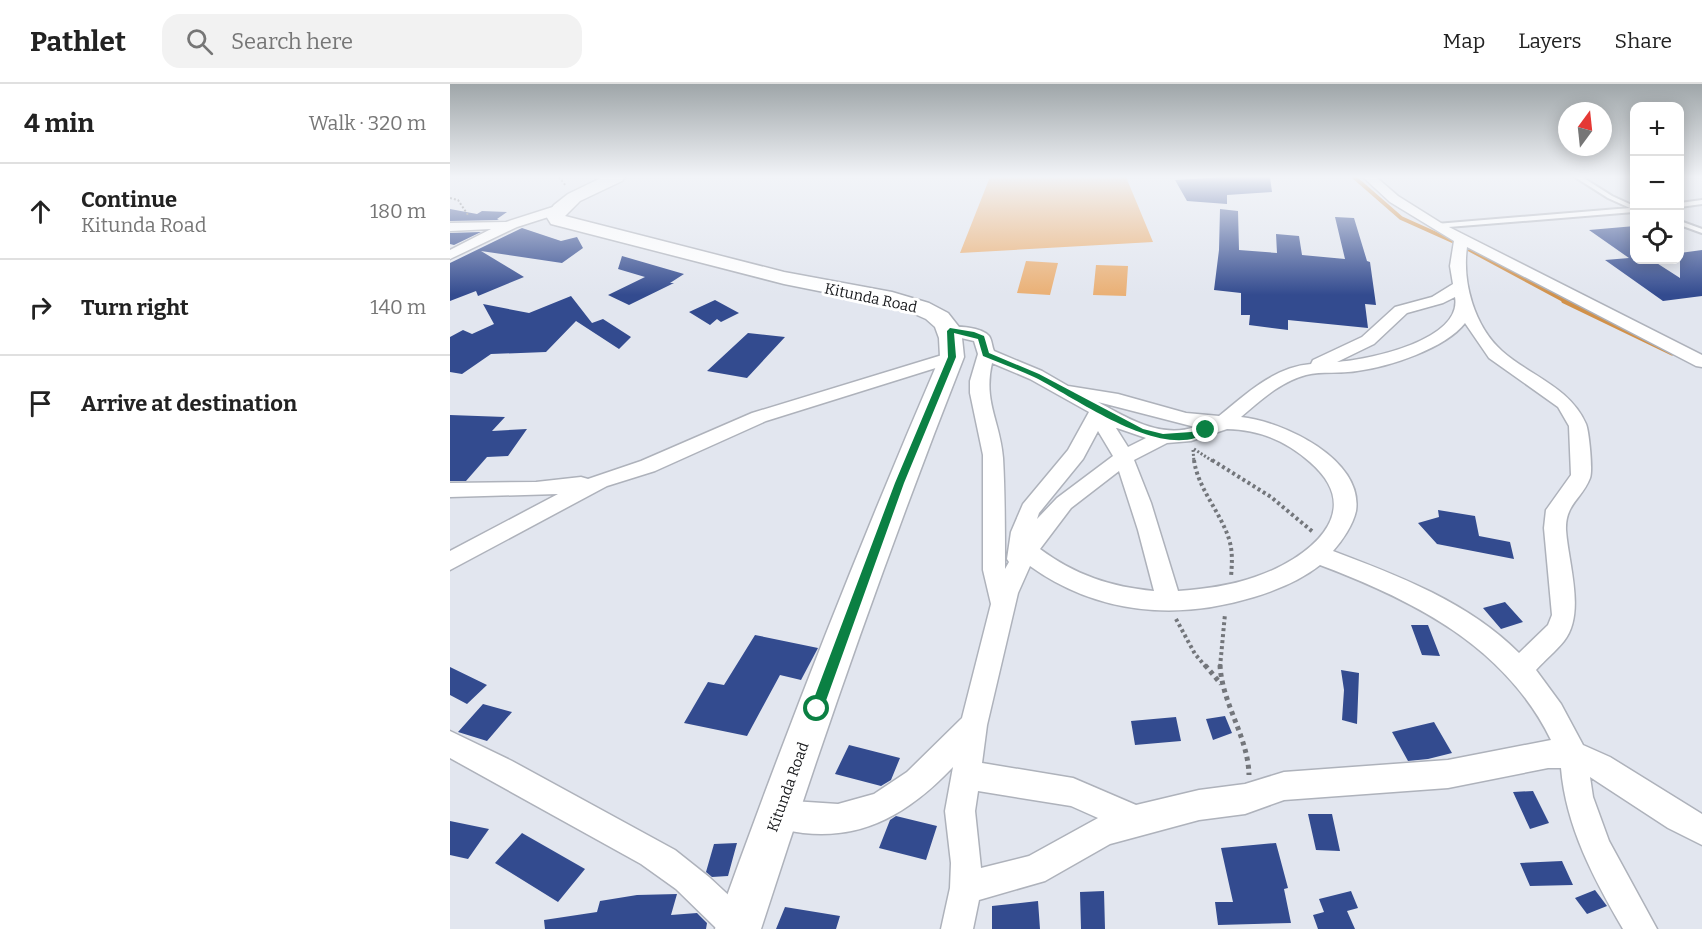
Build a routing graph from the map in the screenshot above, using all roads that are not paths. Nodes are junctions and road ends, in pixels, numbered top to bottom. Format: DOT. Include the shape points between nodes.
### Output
graph roads {
  1 [pos="526,216"];
  2 [pos="555,216"];
  3 [pos="1421,216"];
  4 [pos="1548,216"];
  5 [pos="512,224"];
  6 [pos="1684,224"];
  7 [pos="450,226"];
  8 [pos="1436,226"];
  9 [pos="1702,231"];
  10 [pos="1461,239"];
  11 [pos="450,255"];
  12 [pos="1461,285"];
  13 [pos="1465,307"];
  14 [pos="951,344"];
  15 [pos="986,354"];
  16 [pos="1702,362"];
  17 [pos="1304,370"];
  18 [pos="1067,391"];
  19 [pos="1098,413"];
  20 [pos="1221,424"];
  21 [pos="1163,437"];
  22 [pos="1123,458"];
  23 [pos="600,481"];
  24 [pos="450,490"];
  25 [pos="1322,551"];
  26 [pos="1022,560"];
  27 [pos="450,561"];
  28 [pos="1169,602"];
  29 [pos="1004,604"];
  30 [pos="1519,670"];
  31 [pos="974,725"];
  32 [pos="450,744"];
  33 [pos="1573,755"];
  34 [pos="965,775"];
  35 [pos="777,815"];
  36 [pos="1136,820"];
  37 [pos="1702,830"];
  38 [pos="966,888"];
  39 [pos="738,929"];
  40 [pos="957,929"];
  41 [pos="1641,929"];
  1 -- 5 [label="street"];
  2 -- 14 [label="street, Kitunda Road" via="575,225 768,275 926,310 943,320"];
  3 -- 8 [label="street"];
  4 -- 8 [label="lane"];
  5 -- 7 [label="street"];
  5 -- 11 [label="street"];
  6 -- 9 [label="lane"];
  8 -- 10 [label="street"];
  10 -- 12 [label="street" via="1457,257"];
  10 -- 16 [label="street"];
  12 -- 13 [label="street"];
  12 -- 17 [label="street" via="1443,300 1401,310 1360,346"];
  13 -- 17 [label="street" via="1446,334 1426,344 1358,366"];
  13 -- 30 [label="street" via="1486,344 1565,403 1578,426 1581,476 1557,510 1555,528 1563,615 1557,632"];
  14 -- 15 [label="street" via="974,334 982,338"];
  14 -- 23 [label="street" via="759,417 648,466"];
  14 -- 35 [label="street, Kitunda Road"];
  15 -- 18 [label="street"];
  15 -- 29 [label="street" via="979,393 993,455 994,570"];
  17 -- 20 [label="street" via="1269,384"];
  18 -- 19 [label="street"];
  18 -- 20 [label="street"];
  19 -- 21 [label="street"];
  19 -- 22 [label="street"];
  19 -- 26 [label="street" via="1076,454 1030,510 1022,532"];
  20 -- 21 [label="street" via="1191,435"];
  20 -- 25 [label="street" via="1277,432 1316,455 1331,469 1341,485 1345,513"];
  21 -- 22 [label="street"];
  22 -- 26 [label="street" via="1064,503 1038,533"];
  22 -- 28 [label="street"];
  23 -- 24 [label="street" via="564,488"];
  23 -- 27 [label="street"];
  25 -- 28 [label="street" via="1277,579 1228,594"];
  25 -- 30 [label="street" via="1463,620"];
  26 -- 28 [label="street" via="1047,566 1114,596"];
  26 -- 29 [label="street"];
  29 -- 31 [label="street"];
  30 -- 33 [label="street" via="1545,702"];
  31 -- 34 [label="street"];
  31 -- 35 [label="street" via="907,793 878,809 846,818"];
  32 -- 39 [label="street" via="652,853 706,895"];
  33 -- 36 [label="street" via="1548,754 1425,776 1284,786 1245,799"];
  33 -- 37 [label="street" via="1600,767"];
  33 -- 41 [label="street" via="1578,794 1593,837 1612,880"];
  34 -- 36 [label="street" via="1073,792"];
  34 -- 38 [label="street" via="960,811"];
  35 -- 39 [label="street, Kitunda Road"];
  36 -- 38 [label="street" via="1103,831 1034,870"];
  38 -- 40 [label="street"];
}
